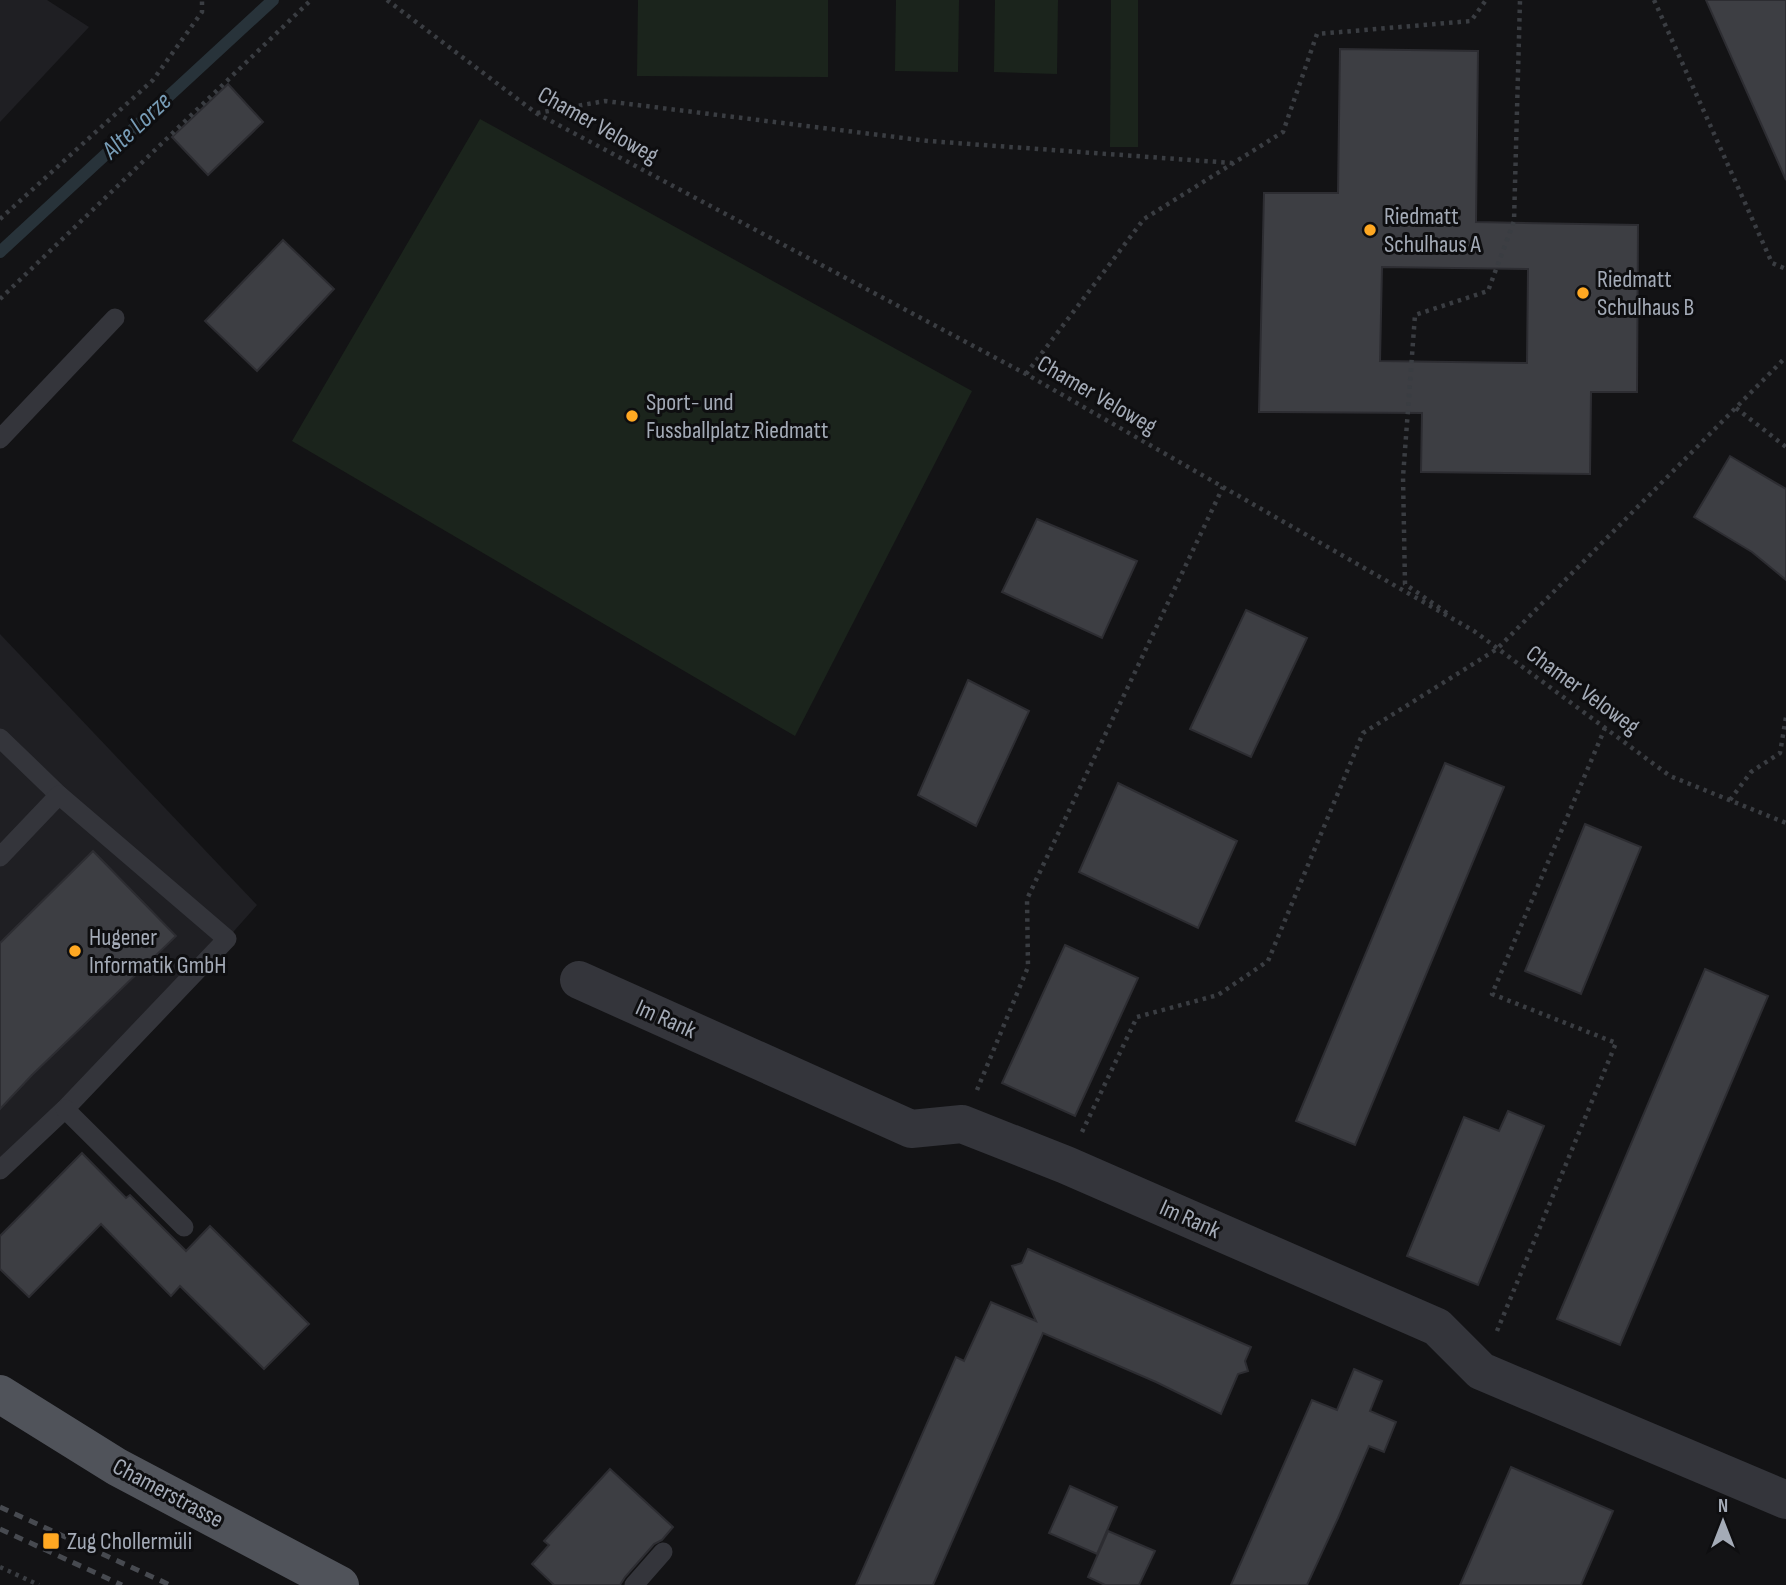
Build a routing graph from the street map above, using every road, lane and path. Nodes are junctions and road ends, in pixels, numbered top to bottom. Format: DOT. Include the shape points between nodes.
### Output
graph roads {
  1 [pos="202,0"];
  2 [pos="311,0"];
  3 [pos="387,0"];
  4 [pos="1486,0"];
  5 [pos="1520,0"];
  6 [pos="1654,0"];
  7 [pos="536,113"];
  8 [pos="1232,163"];
  9 [pos="0,219"];
  10 [pos="1786,269"];
  11 [pos="0,299"];
  12 [pos="116,318"];
  13 [pos="1786,357"];
  14 [pos="1026,374"];
  15 [pos="1736,408"];
  16 [pos="0,439"];
  17 [pos="1786,447"];
  18 [pos="1223,487"];
  19 [pos="1474,631"];
  20 [pos="1497,649"];
  21 [pos="1786,716"];
  22 [pos="1605,728"];
  23 [pos="0,738"];
  24 [pos="1783,753"];
  25 [pos="60,795"];
  26 [pos="1730,800"];
  27 [pos="1786,823"];
  28 [pos="0,857"];
  29 [pos="579,980"];
  30 [pos="65,1109"];
  31 [pos="962,1124"];
  32 [pos="1066,1165"];
  33 [pos="0,1170"];
  34 [pos="184,1227"];
  35 [pos="1481,1371"];
  36 [pos="0,1394"];
  37 [pos="1786,1500"];
  38 [pos="663,1552"];
  39 [pos="0,1567"];
  40 [pos="39,1585"];
  41 [pos="340,1585"];
  42 [pos="634,1585"];
  1 -- 9 [label="path" via="202,12 153,80"];
  2 -- 11 [label="path"];
  3 -- 7 [label="path, Chamer Veloweg"];
  4 -- 8 [label="path" via="1471,21 1317,34 1283,132"];
  5 -- 19 [label="path" via="1514,221 1488,291 1415,315 1413,329 1403,477 1405,584"];
  6 -- 10 [label="path" via="1772,263"];
  7 -- 8 [label="path" via="605,101 929,141"];
  7 -- 14 [label="path, Chamer Veloweg"];
  8 -- 14 [label="path" via="1144,219"];
  12 -- 16 [label="lane"];
  13 -- 15 [label="path"];
  14 -- 18 [label="path, Chamer Veloweg"];
  15 -- 17 [label="path"];
  15 -- 20 [label="path"];
  18 -- 19 [label="path, Chamer Veloweg"];
  18 -- 31 [label="path" via="1027,899 1028,967"];
  19 -- 20 [label="path, Chamer Veloweg"];
  20 -- 22 [label="path, Chamer Veloweg"];
  20 -- 32 [label="path" via="1363,733 1268,961 1218,995 1137,1017"];
  21 -- 24 [label="path"];
  22 -- 26 [label="path, Chamer Veloweg" via="1670,776"];
  22 -- 35 [label="path" via="1492,994 1616,1043"];
  23 -- 25 [label="lane"];
  24 -- 26 [label="path" via="1751,772"];
  25 -- 28 [label="lane"];
  25 -- 30 [label="lane" via="227,939"];
  26 -- 27 [label="path, Chamer Veloweg"];
  29 -- 31 [label="street, Im Rank" via="911,1129"];
  30 -- 33 [label="lane"];
  30 -- 34 [label="lane"];
  31 -- 32 [label="street, Im Rank"];
  32 -- 35 [label="street, Im Rank" via="1437,1327"];
  35 -- 37 [label="street, Im Rank"];
  36 -- 41 [label="main road, Chamerstrasse" via="117,1467"];
  38 -- 42 [label="lane"];
  39 -- 40 [label="path"];
}
